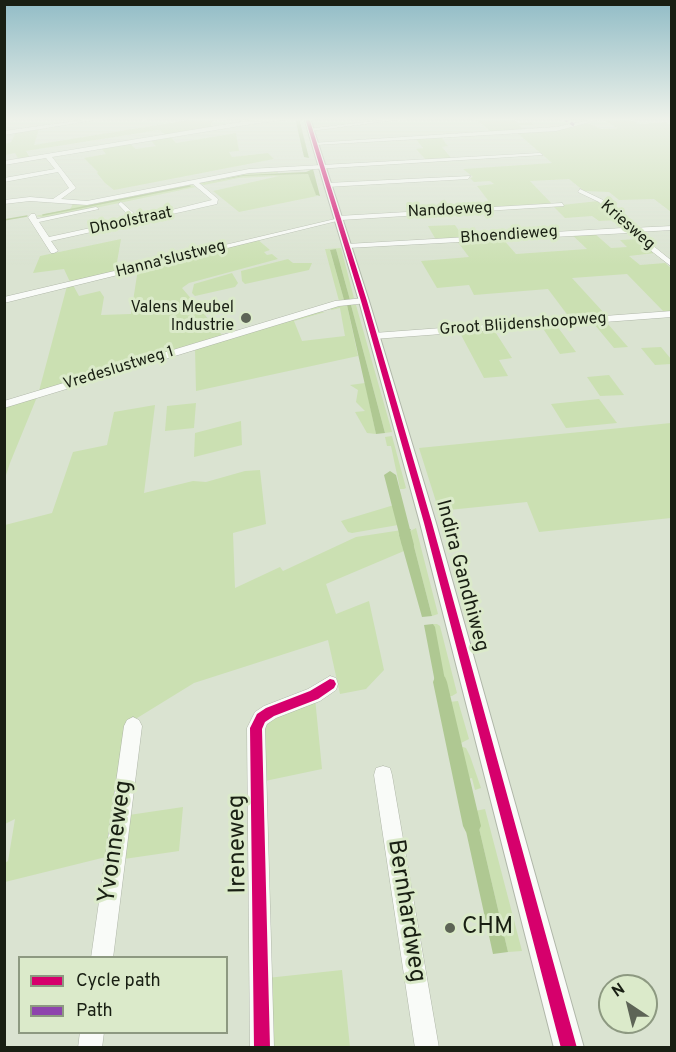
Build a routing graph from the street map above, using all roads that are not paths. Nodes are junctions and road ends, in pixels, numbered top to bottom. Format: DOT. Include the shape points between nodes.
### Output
graph roads {
  1 [pos="58,167"];
  2 [pos="315,167"];
  3 [pos="317,167"];
  4 [pos="60,170"];
  5 [pos="468,177"];
  6 [pos="4,180"];
  7 [pos="194,182"];
  8 [pos="327,185"];
  9 [pos="201,188"];
  10 [pos="580,191"];
  11 [pos="53,201"];
  12 [pos="4,202"];
  13 [pos="121,204"];
  14 [pos="562,205"];
  15 [pos="338,219"];
  16 [pos="137,220"];
  17 [pos="35,221"];
  18 [pos="672,228"];
  19 [pos="629,230"];
  20 [pos="47,240"];
  21 [pos="347,246"];
  22 [pos="54,251"];
  23 [pos="672,265"];
  24 [pos="4,300"];
  25 [pos="360,302"];
  26 [pos="672,314"];
  27 [pos="374,336"];
  28 [pos="4,405"];
  29 [pos="330,684"];
  30 [pos="133,726"];
  31 [pos="383,775"];
  32 [pos="102,956"];
  33 [pos="262,1047"];
  34 [pos="427,1047"];
  35 [pos="568,1047"];
  1 -- 4 [label="street"];
  2 -- 7 [label="street" via="249,171"];
  3 -- 8 [label="main road, Indira Gandhiweg"];
  4 -- 6 [label="street"];
  4 -- 11 [label="street" via="73,188"];
  5 -- 8 [label="street"];
  7 -- 9 [label="street"];
  7 -- 11 [label="street" via="87,203"];
  8 -- 15 [label="main road, Indira Gandhiweg"];
  9 -- 13 [label="street"];
  9 -- 16 [label="street, Dhoolstraat" via="215,203"];
  10 -- 19 [label="street, Kriesweg" via="601,201"];
  11 -- 12 [label="street"];
  11 -- 17 [label="street" via="34,213"];
  13 -- 16 [label="street"];
  13 -- 17 [label="street"];
  14 -- 15 [label="street, Nandoeweg"];
  15 -- 21 [label="main road, Indira Gandhiweg"];
  15 -- 24 [label="street, Hanna'slustweg"];
  16 -- 20 [label="street, Dhoolstraat"];
  17 -- 20 [label="street"];
  18 -- 19 [label="street, Bhoendieweg"];
  19 -- 21 [label="street, Bhoendieweg"];
  19 -- 23 [label="street, Kriesweg"];
  20 -- 22 [label="street"];
  21 -- 25 [label="main road, Indira Gandhiweg"];
  25 -- 27 [label="main road, Indira Gandhiweg"];
  25 -- 28 [label="street, Vredeslustweg 1" via="338,303"];
  26 -- 27 [label="street, Groot Blijdenshoopweg"];
  27 -- 35 [label="main road, Indira Gandhiweg" via="453,612"];
  29 -- 33 [label="street, Ireneweg" via="314,695 270,712 256,728"];
  30 -- 32 [label="street, Yvonneweg"];
  31 -- 34 [label="street, Bernhardweg"];
}
